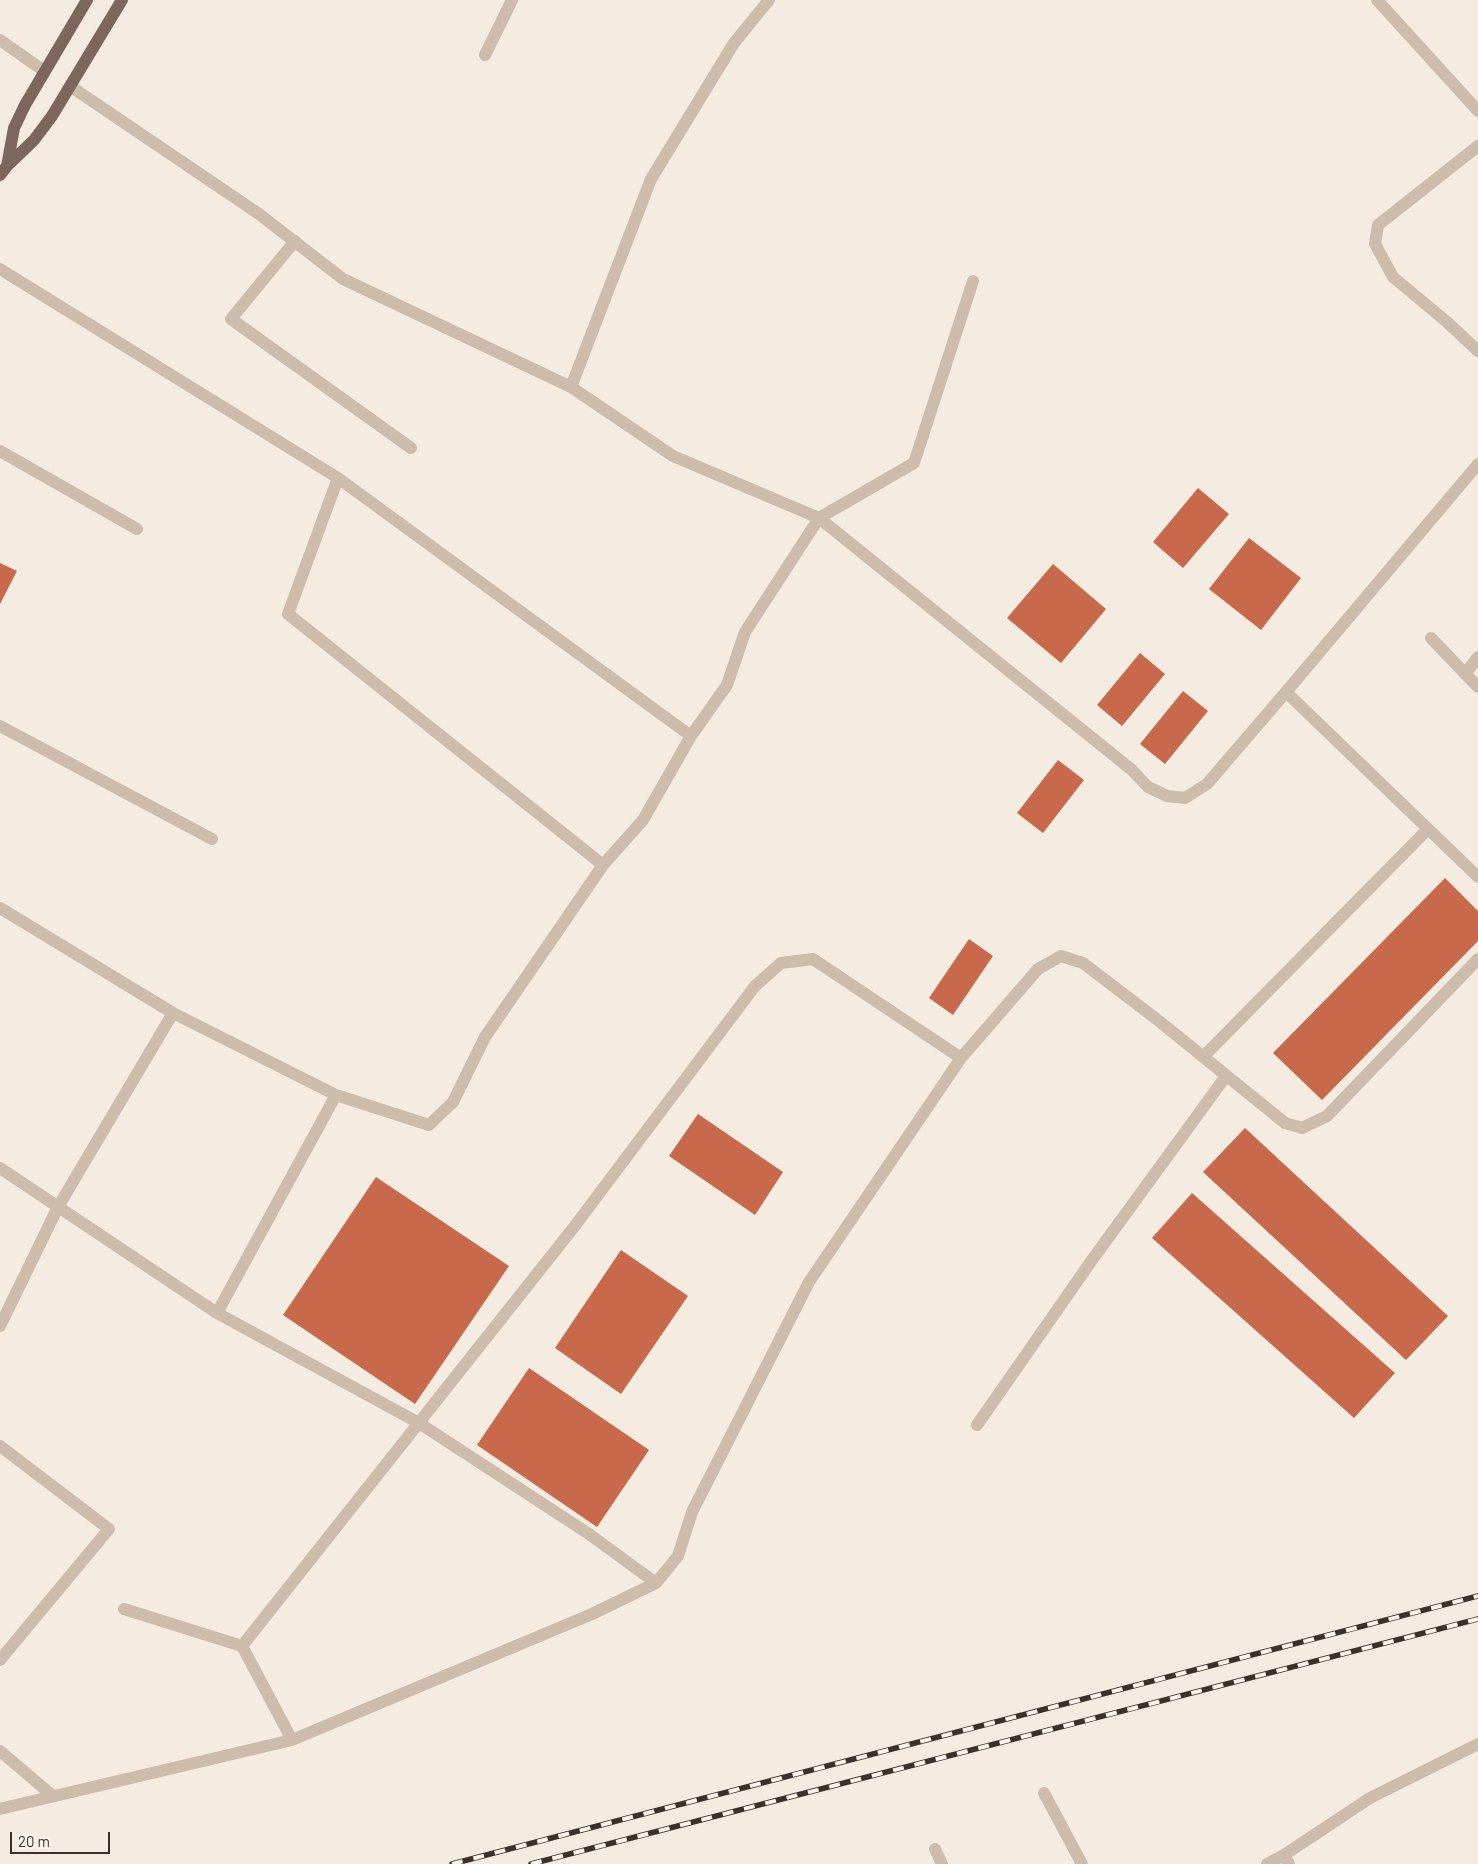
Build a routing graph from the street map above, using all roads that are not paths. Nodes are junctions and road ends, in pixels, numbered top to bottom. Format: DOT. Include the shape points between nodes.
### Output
graph roads {
  1 [pos="87,0"];
  2 [pos="122,0"];
  3 [pos="512,0"];
  4 [pos="770,0"];
  5 [pos="1378,0"];
  6 [pos="0,40"];
  7 [pos="485,55"];
  8 [pos="44,71"];
  9 [pos="70,86"];
  10 [pos="1478,111"];
  11 [pos="1478,146"];
  12 [pos="3,171"];
  13 [pos="295,241"];
  14 [pos="0,269"];
  15 [pos="973,281"];
  16 [pos="1478,351"];
  17 [pos="572,387"];
  18 [pos="411,448"];
  19 [pos="0,451"];
  20 [pos="1478,464"];
  21 [pos="338,478"];
  22 [pos="819,518"];
  23 [pos="136,529"];
  24 [pos="1430,638"];
  25 [pos="1478,657"];
  26 [pos="1465,674"];
  27 [pos="1478,687"];
  28 [pos="1286,692"];
  29 [pos="0,726"];
  30 [pos="691,736"];
  31 [pos="1428,829"];
  32 [pos="212,839"];
  33 [pos="603,865"];
  34 [pos="1478,877"];
  35 [pos="0,908"];
  36 [pos="1478,959"];
  37 [pos="173,1013"];
  38 [pos="1203,1057"];
  39 [pos="961,1058"];
  40 [pos="1226,1076"];
  41 [pos="336,1095"];
  42 [pos="0,1168"];
  43 [pos="58,1207"];
  44 [pos="217,1314"];
  45 [pos="0,1326"];
  46 [pos="419,1423"];
  47 [pos="977,1425"];
  48 [pos="0,1446"];
  49 [pos="656,1583"];
  50 [pos="124,1609"];
  51 [pos="242,1646"];
  52 [pos="0,1660"];
  53 [pos="292,1740"];
  54 [pos="1478,1744"];
  55 [pos="0,1751"];
  56 [pos="1044,1793"];
  57 [pos="53,1796"];
  58 [pos="0,1809"];
  59 [pos="935,1850"];
  60 [pos="1287,1860"];
  61 [pos="942,1864"];
  62 [pos="1082,1864"];
  63 [pos="1267,1864"];
  1 -- 8 [label="main road"];
  2 -- 9 [label="main road"];
  3 -- 7 [label="street"];
  4 -- 17 [label="street" via="734,43 651,180"];
  5 -- 10 [label="street"];
  6 -- 8 [label="street"];
  8 -- 12 [label="main road" via="14,128"];
  9 -- 12 [label="main road" via="34,140"];
  9 -- 13 [label="street"];
  11 -- 16 [label="street" via="1378,225 1374,244 1393,277"];
  13 -- 17 [label="street" via="343,279"];
  13 -- 18 [label="street" via="231,319"];
  14 -- 21 [label="street"];
  15 -- 22 [label="street" via="914,463"];
  17 -- 22 [label="street" via="673,456"];
  19 -- 23 [label="street"];
  20 -- 28 [label="street"];
  21 -- 30 [label="street"];
  21 -- 33 [label="street" via="288,614"];
  22 -- 28 [label="street" via="1132,770 1148,787 1167,796 1185,798 1207,784"];
  22 -- 30 [label="street" via="745,632 727,685"];
  24 -- 26 [label="street"];
  25 -- 26 [label="street"];
  26 -- 27 [label="street"];
  28 -- 31 [label="street"];
  29 -- 32 [label="street"];
  30 -- 33 [label="street" via="644,820"];
  31 -- 34 [label="street"];
  31 -- 38 [label="street"];
  33 -- 41 [label="street" via="485,1036 453,1102 429,1125"];
  35 -- 37 [label="street"];
  36 -- 40 [label="street" via="1326,1116 1302,1128 1285,1123"];
  37 -- 41 [label="street"];
  37 -- 43 [label="street"];
  38 -- 39 [label="street" via="1083,963 1061,956 1038,969"];
  38 -- 40 [label="street"];
  39 -- 46 [label="street" via="813,959 781,963 755,986 585,1212"];
  39 -- 49 [label="street" via="808,1282 692,1512 678,1556"];
  40 -- 47 [label="street"];
  41 -- 44 [label="street"];
  42 -- 43 [label="street"];
  43 -- 44 [label="street"];
  43 -- 45 [label="street"];
  44 -- 46 [label="street"];
  46 -- 49 [label="street" via="589,1534"];
  46 -- 51 [label="street"];
  48 -- 52 [label="street" via="109,1529"];
  49 -- 53 [label="street" via="592,1614"];
  50 -- 51 [label="street"];
  51 -- 53 [label="street"];
  53 -- 57 [label="street"];
  54 -- 60 [label="street" via="1370,1798"];
  55 -- 57 [label="street"];
  56 -- 62 [label="street"];
  57 -- 58 [label="street"];
  59 -- 61 [label="street"];
  60 -- 63 [label="street"];
}
